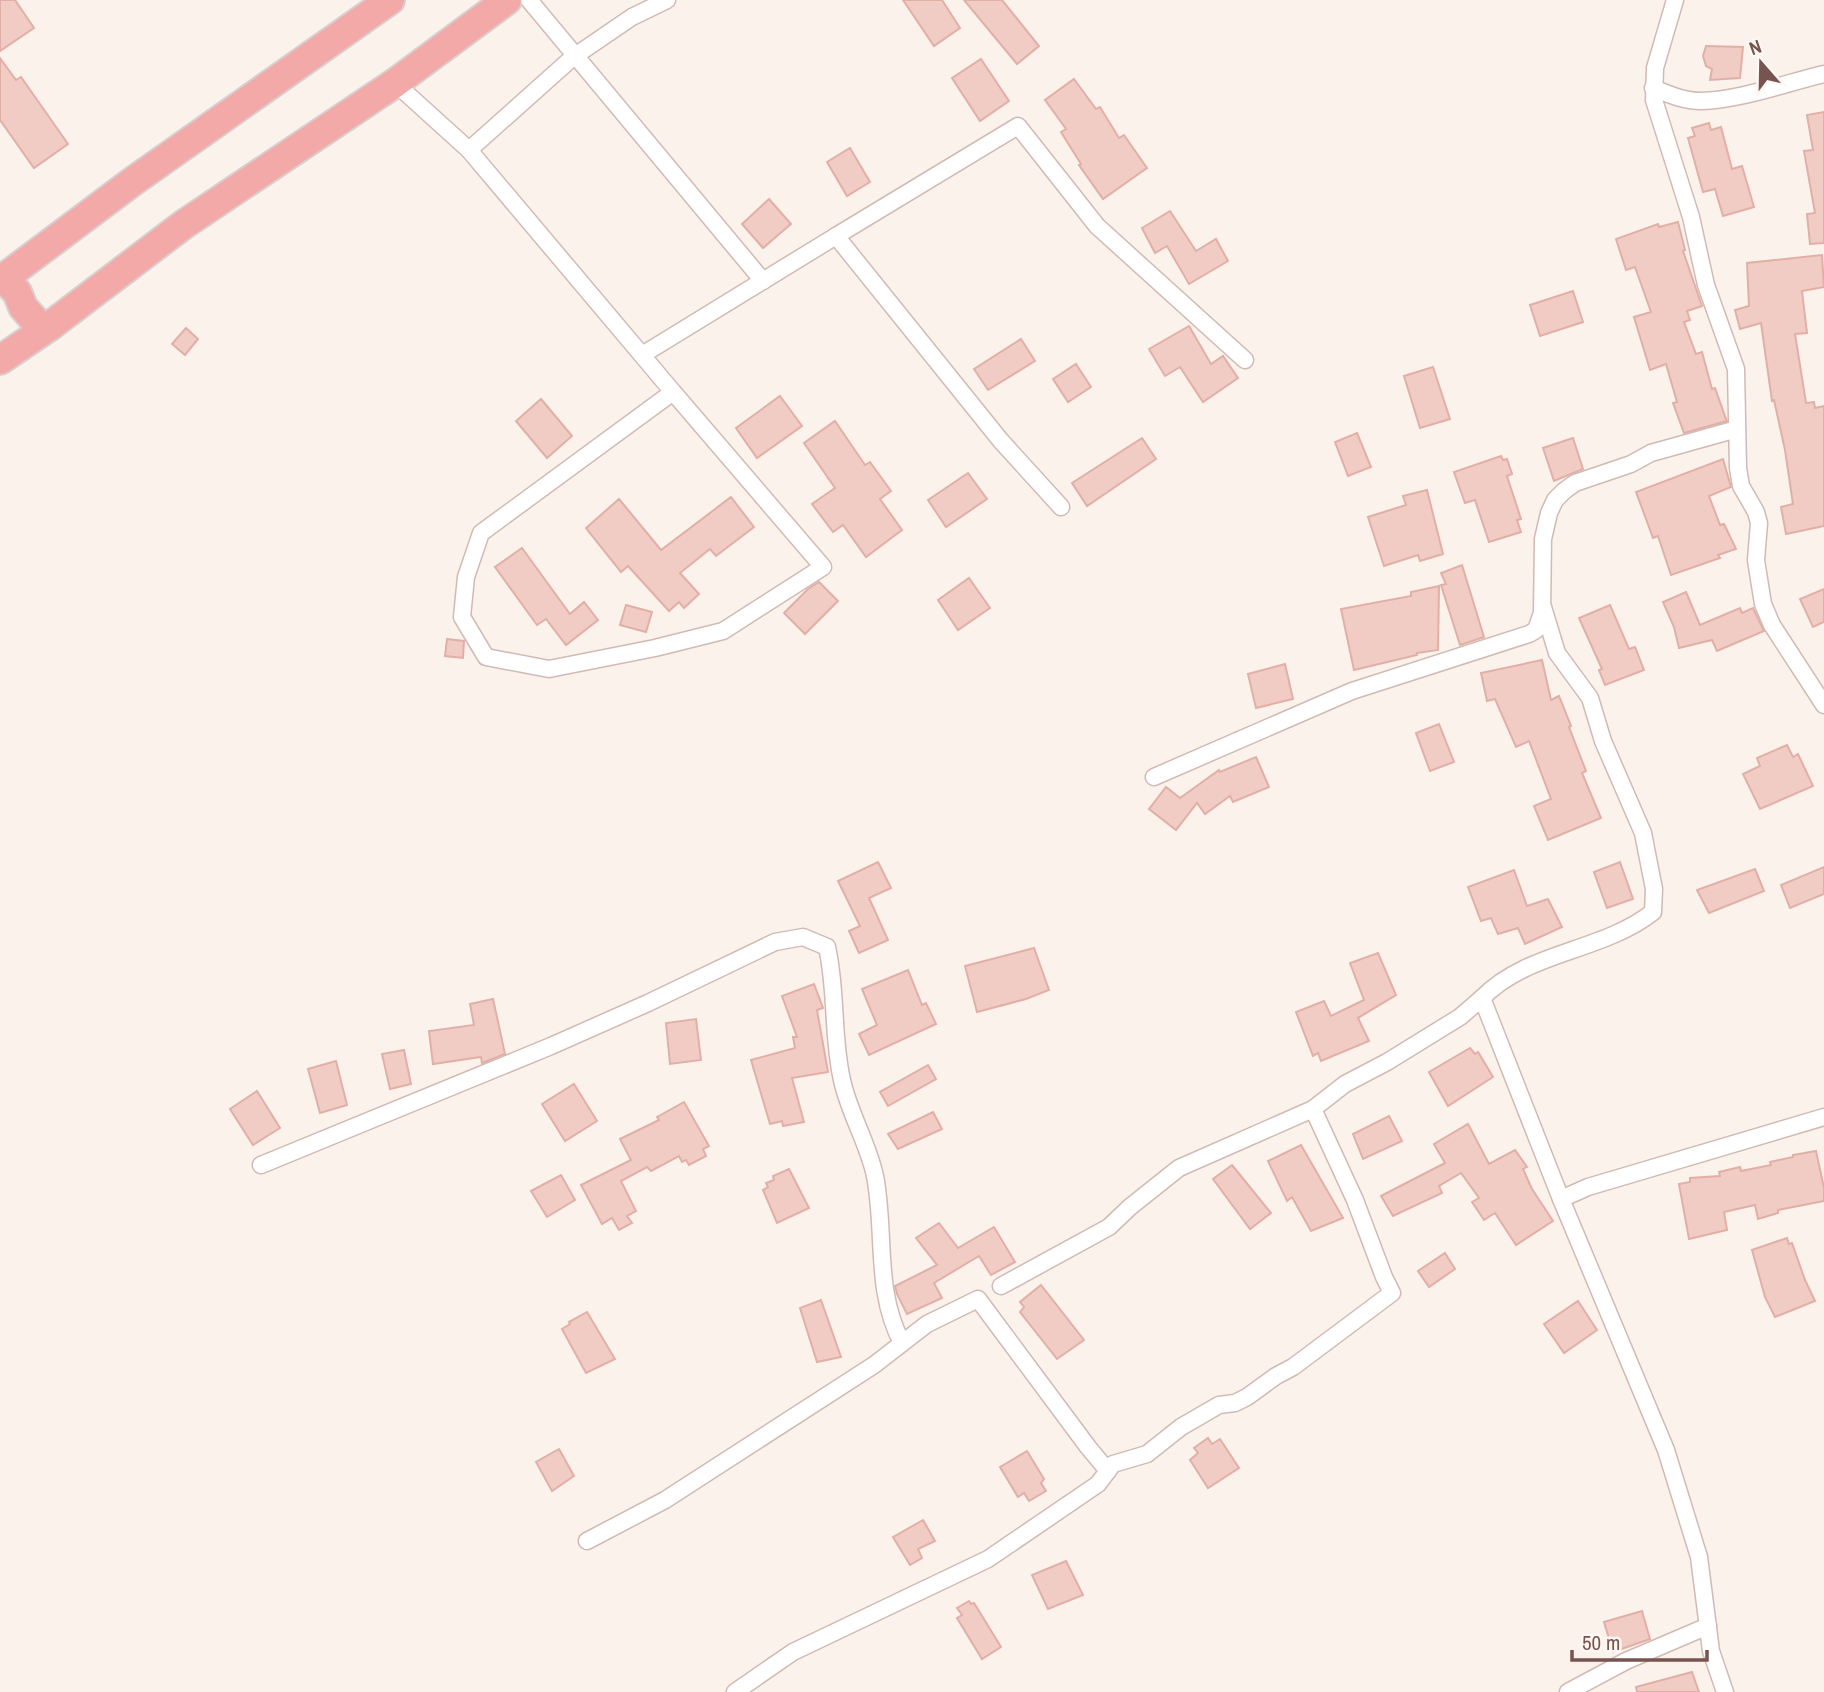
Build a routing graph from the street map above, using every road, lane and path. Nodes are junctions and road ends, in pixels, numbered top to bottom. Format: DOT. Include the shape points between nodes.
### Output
graph roads {
  1 [pos="390,0"];
  2 [pos="507,0"];
  3 [pos="529,0"];
  4 [pos="667,0"];
  5 [pos="1675,0"];
  6 [pos="575,57"];
  7 [pos="1824,74"];
  8 [pos="395,83"];
  9 [pos="1653,88"];
  10 [pos="469,150"];
  11 [pos="836,236"];
  12 [pos="2,280"];
  13 [pos="763,281"];
  14 [pos="50,326"];
  15 [pos="642,355"];
  16 [pos="0,360"];
  17 [pos="1245,360"];
  18 [pos="673,392"];
  19 [pos="1737,429"];
  20 [pos="1061,507"];
  21 [pos="1541,599"];
  22 [pos="1824,705"];
  23 [pos="1154,777"];
  24 [pos="1482,998"];
  25 [pos="1313,1109"];
  26 [pos="1824,1116"];
  27 [pos="261,1165"];
  28 [pos="1561,1199"];
  29 [pos="1002,1286"];
  30 [pos="902,1343"];
  31 [pos="1108,1471"];
  32 [pos="587,1541"];
  33 [pos="1708,1626"];
  34 [pos="735,1692"];
  35 [pos="1568,1692"];
  36 [pos="1725,1692"];
  1 -- 12 [label="highway"];
  2 -- 8 [label="highway"];
  3 -- 6 [label="street"];
  4 -- 6 [label="street" via="632,17"];
  5 -- 9 [label="street" via="1659,48"];
  6 -- 10 [label="street"];
  6 -- 13 [label="street"];
  7 -- 9 [label="street" via="1700,101"];
  8 -- 10 [label="street"];
  8 -- 14 [label="highway" via="183,225"];
  9 -- 19 [label="street" via="1706,285 1736,369"];
  10 -- 15 [label="street"];
  11 -- 13 [label="street"];
  11 -- 17 [label="street" via="1018,126 1097,226"];
  11 -- 20 [label="street" via="1001,441"];
  12 -- 14 [label="highway" via="17,292 34,322 43,330"];
  13 -- 15 [label="street"];
  14 -- 16 [label="highway"];
  15 -- 18 [label="street"];
  18 -- 18 [label="street" via="481,533 466,576 461,617 486,657 549,669 723,631 822,567"];
  19 -- 21 [label="street" via="1651,453 1564,491 1549,513 1543,539"];
  19 -- 22 [label="street" via="1741,486 1759,523 1756,560 1763,604"];
  21 -- 23 [label="street" via="1539,624 1529,634 1352,691"];
  21 -- 24 [label="street" via="1557,653 1590,698 1643,833 1654,889 1653,912 1634,927 1523,969 1494,985"];
  24 -- 25 [label="street" via="1460,1017 1345,1083"];
  24 -- 28 [label="street"];
  25 -- 29 [label="street" via="1179,1168 1109,1227"];
  25 -- 31 [label="street" via="1392,1293 1247,1397 1219,1405 1147,1454 1113,1464"];
  26 -- 28 [label="street"];
  27 -- 30 [label="street" via="551,1046 775,942 803,937 827,947 841,1080 874,1174 883,1283 891,1322"];
  28 -- 33 [label="street" via="1666,1450 1699,1557"];
  30 -- 31 [label="street" via="927,1324 978,1299"];
  30 -- 32 [label="street" via="821,1401 665,1500"];
  31 -- 34 [label="street" via="1098,1484 988,1559 793,1652"];
  33 -- 35 [label="street"];
  33 -- 36 [label="street" via="1710,1651"];
}
